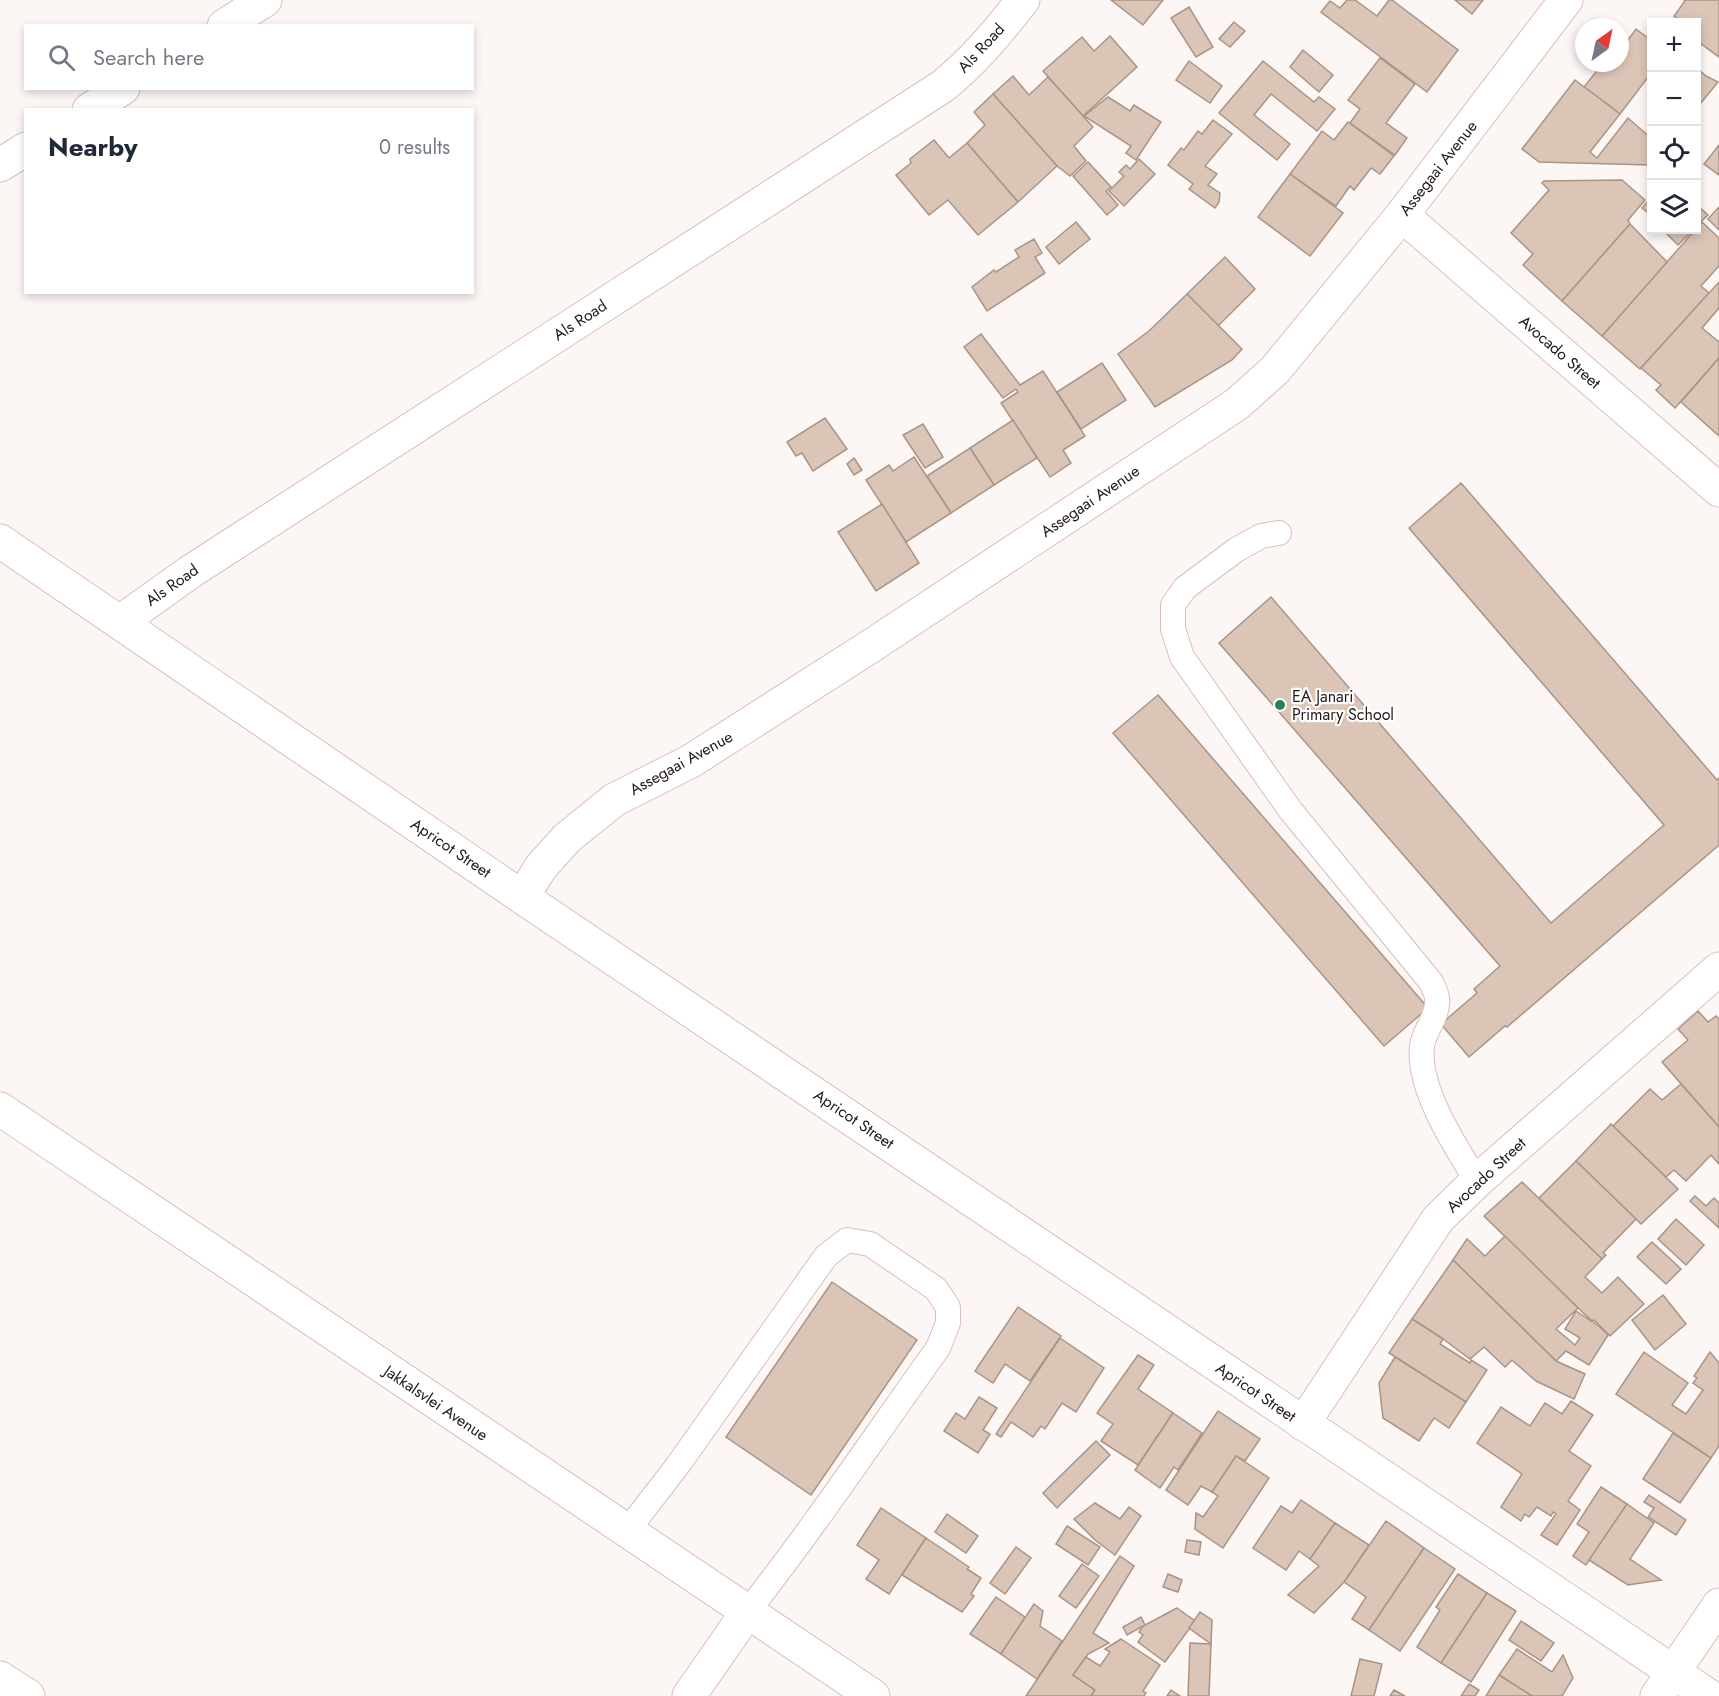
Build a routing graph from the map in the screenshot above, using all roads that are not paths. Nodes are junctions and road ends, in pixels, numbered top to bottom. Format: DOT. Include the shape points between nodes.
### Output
graph roads {
  1 [pos="265,0"];
  2 [pos="1023,0"];
  3 [pos="1566,0"];
  4 [pos="227,24"];
  5 [pos="120,90"];
  6 [pos="92,108"];
  7 [pos="24,150"];
  8 [pos="0,165"];
  9 [pos="1402,215"];
  10 [pos="1719,490"];
  11 [pos="1279,533"];
  12 [pos="0,541"];
  13 [pos="120,622"];
  14 [pos="522,897"];
  15 [pos="1719,969"];
  16 [pos="0,1109"];
  17 [pos="1477,1180"];
  18 [pos="1303,1424"];
  19 [pos="627,1531"];
  20 [pos="1719,1605"];
  21 [pos="748,1611"];
  22 [pos="0,1678"];
  23 [pos="1665,1684"];
  24 [pos="28,1696"];
  25 [pos="689,1696"];
  26 [pos="873,1696"];
  27 [pos="1709,1696"];
  1 -- 4 [label="street"];
  2 -- 13 [label="street, Als Road" via="982,51 943,86 190,572"];
  3 -- 9 [label="street, Assegaai Avenue"];
  5 -- 6 [label="street"];
  7 -- 8 [label="street"];
  9 -- 10 [label="street, Avocado Street"];
  9 -- 14 [label="street, Assegaai Avenue" via="1275,370 1237,404 884,638 700,755 615,800 567,838 541,867"];
  11 -- 17 [label="lane" via="1236,550 1185,588 1173,605 1173,629 1182,657 1291,811 1431,982 1437,1008 1422,1045 1422,1066 1443,1125"];
  12 -- 13 [label="street, Apricot Street"];
  13 -- 14 [label="street, Apricot Street"];
  14 -- 18 [label="street, Apricot Street"];
  15 -- 17 [label="street, Avocado Street"];
  16 -- 19 [label="street, Jakkalsvlei Avenue"];
  17 -- 18 [label="street, Avocado Street" via="1438,1219"];
  18 -- 23 [label="street, Apricot Street"];
  19 -- 21 [label="street, Jakkalsvlei Avenue"];
  19 -- 21 [label="lane" via="826,1256 847,1240 870,1244 936,1289 948,1307 948,1323 938,1348 798,1547"];
  20 -- 23 [label="street"];
  21 -- 25 [label="street"];
  21 -- 26 [label="street, Jakkalsvlei Avenue"];
  22 -- 24 [label="street"];
  23 -- 27 [label="street, Apricot Street"];
}
